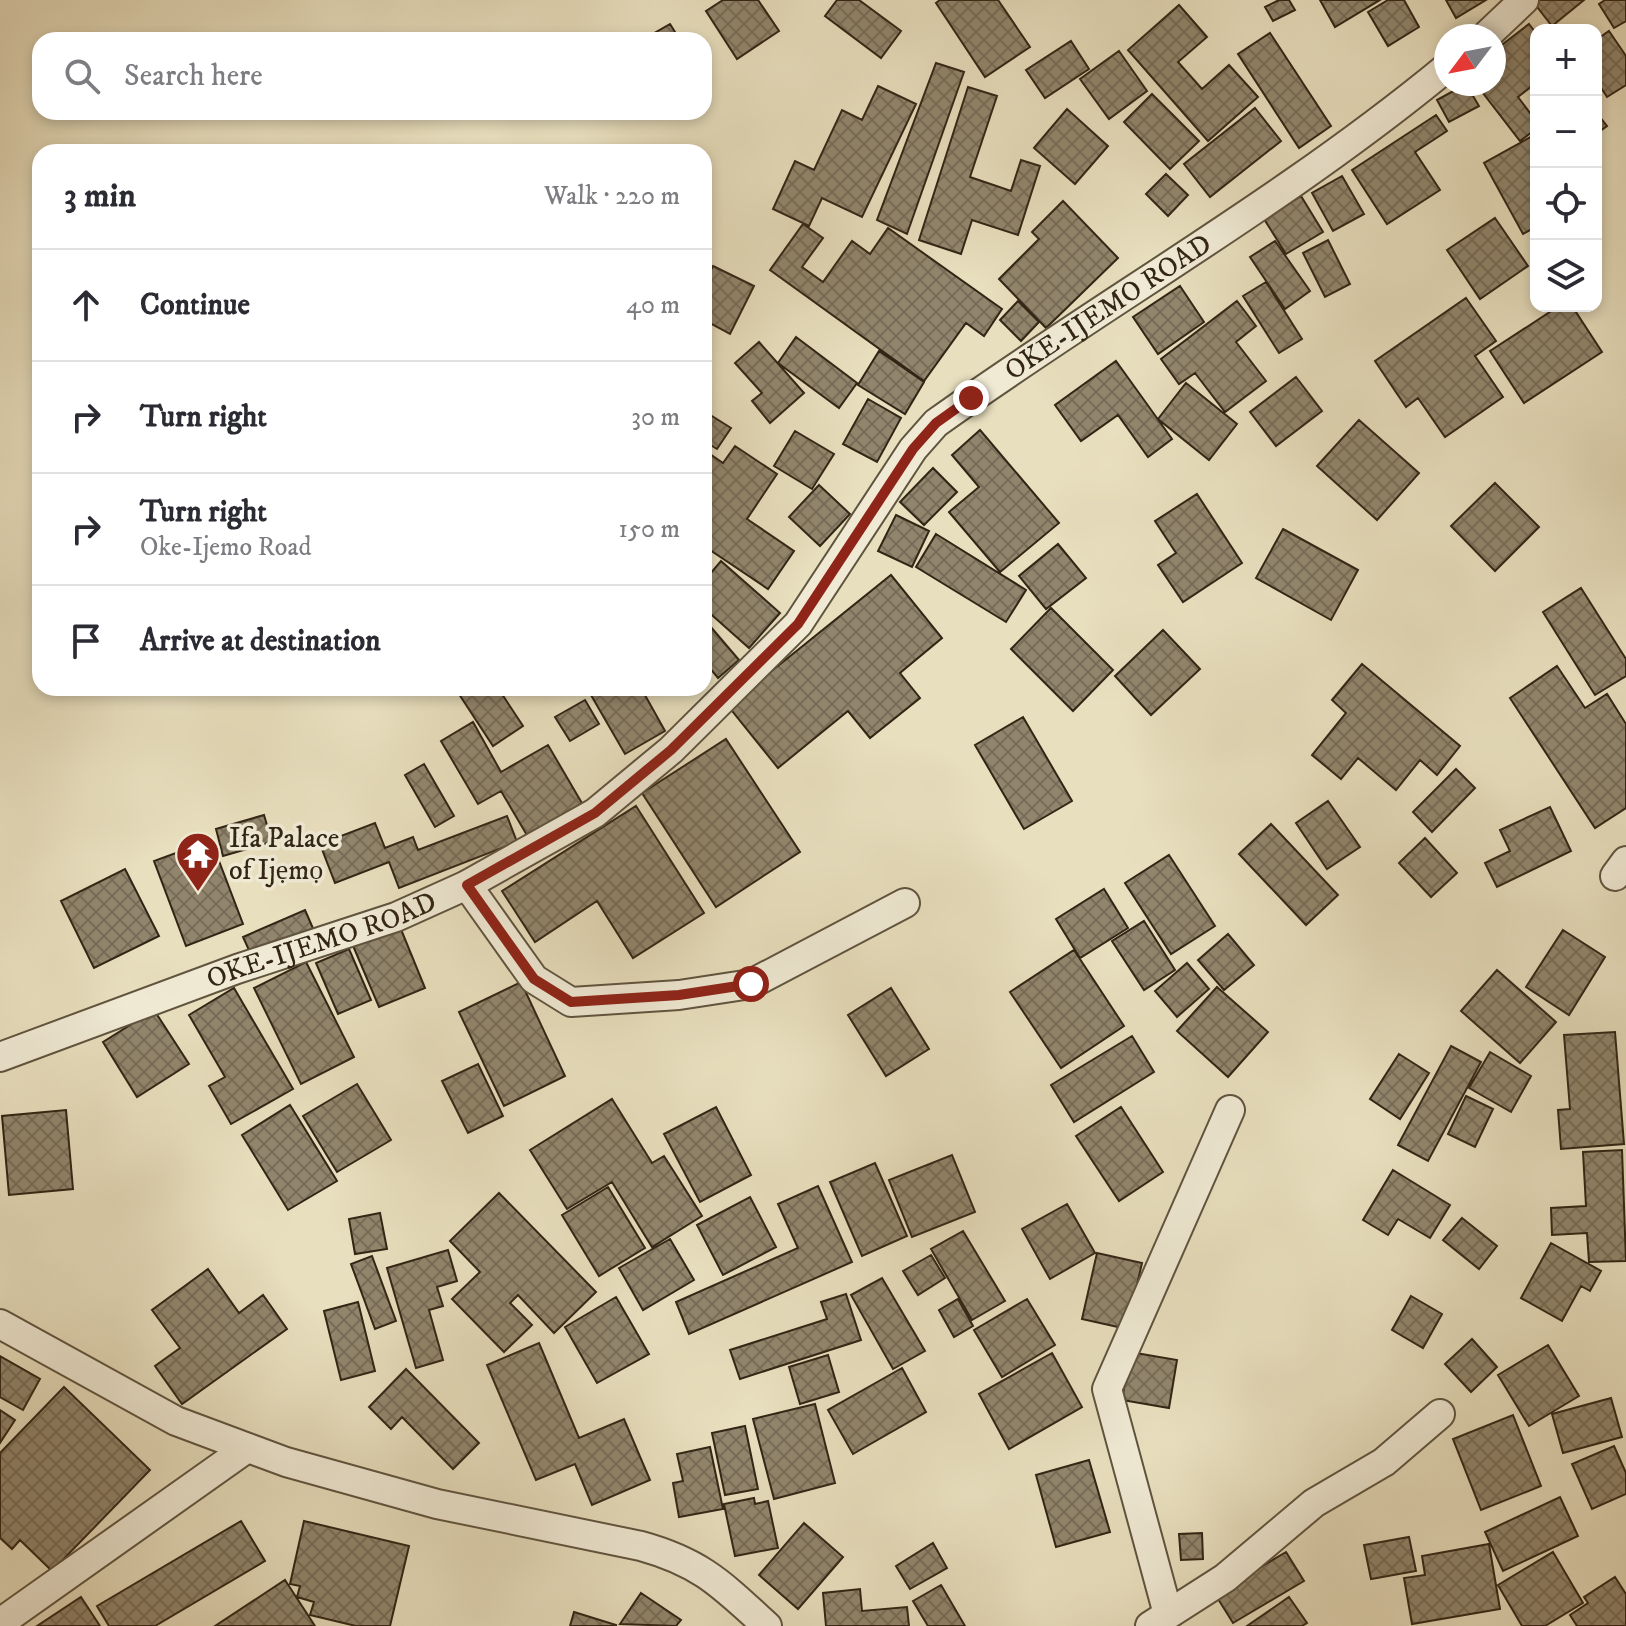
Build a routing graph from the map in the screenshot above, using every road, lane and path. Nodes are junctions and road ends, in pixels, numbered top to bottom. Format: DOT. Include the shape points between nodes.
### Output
graph roads {
  1 [pos="1524,0"];
  2 [pos="1499,24"];
  3 [pos="1434,78"];
  4 [pos="467,885"];
  5 [pos="905,903"];
  6 [pos="0,1057"];
  7 [pos="1230,1110"];
  8 [pos="0,1324"];
  9 [pos="1440,1414"];
  10 [pos="247,1448"];
  11 [pos="1159,1620"];
  12 [pos="0,1623"];
  13 [pos="767,1626"];
  1 -- 2 [label="street"];
  3 -- 4 [label="street, OKE-IJEMO ROAD" via="1303,178 936,423 913,449 798,624 671,750 595,813"];
  4 -- 5 [label="street" via="534,979 571,1002 751,984"];
  4 -- 6 [label="street, OKE-IJEMO ROAD" via="396,917"];
  7 -- 11 [label="street" via="1107,1389"];
  8 -- 10 [label="street" via="176,1421"];
  9 -- 11 [label="street" via="1384,1462 1314,1503 1225,1578"];
  10 -- 12 [label="street"];
  10 -- 13 [label="street" via="437,1504 674,1555 711,1576"];
}
